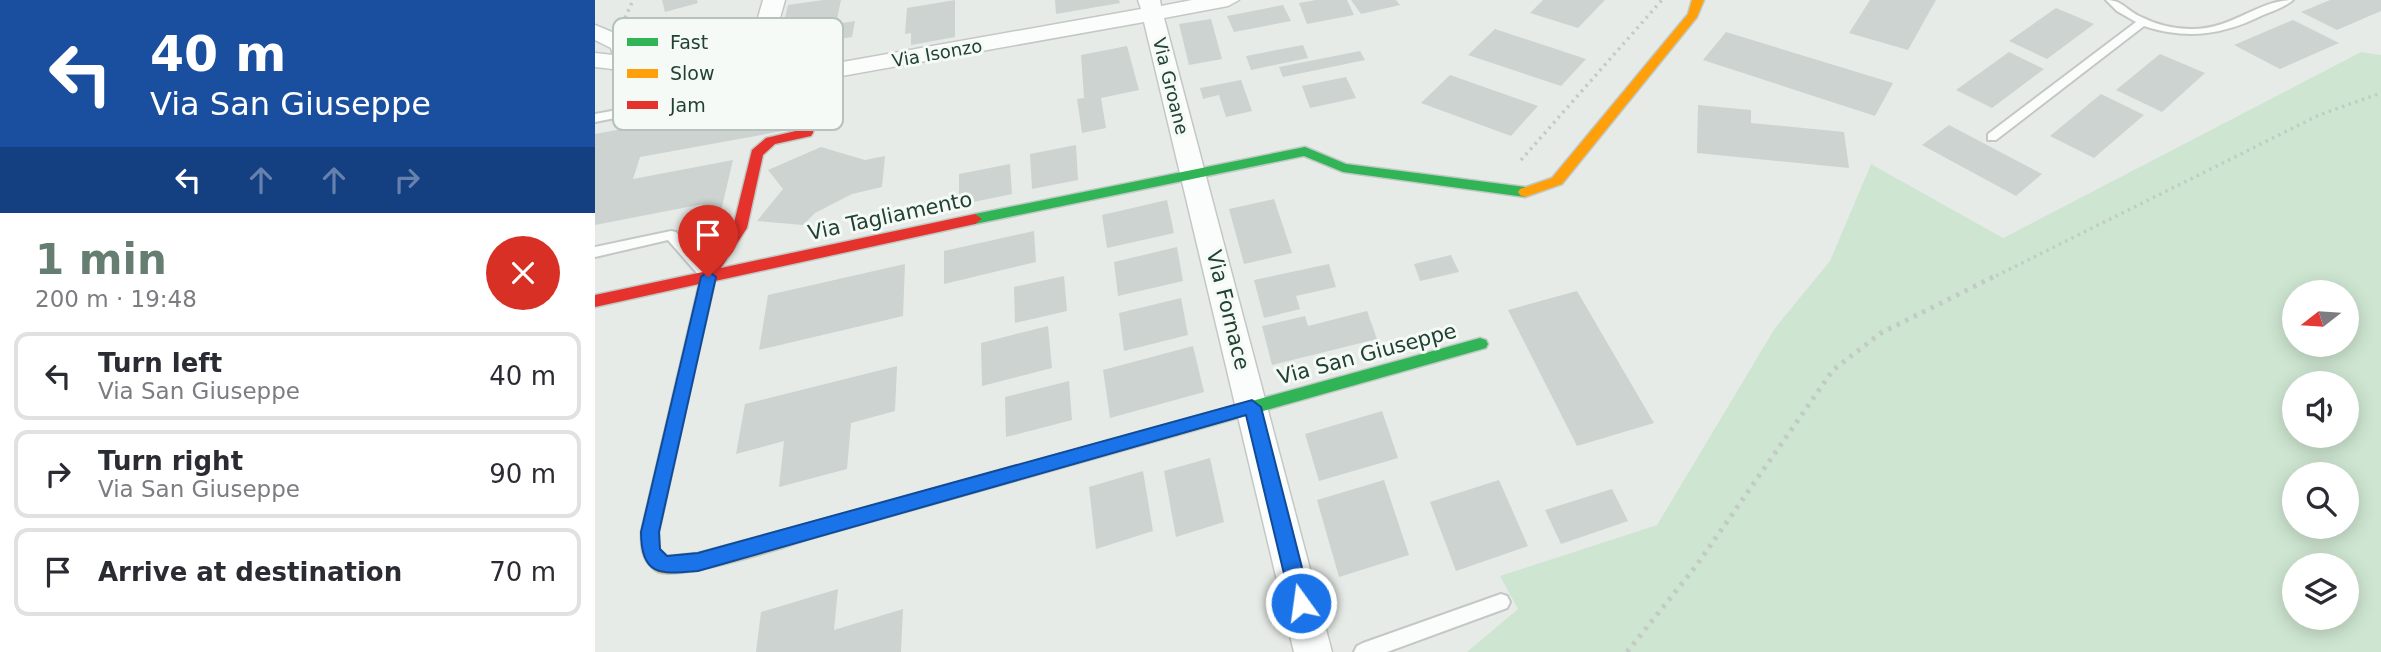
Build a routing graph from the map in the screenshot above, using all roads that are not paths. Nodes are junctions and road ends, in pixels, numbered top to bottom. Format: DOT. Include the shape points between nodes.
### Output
graph roads {
  1 [pos="774,0"];
  2 [pos="1228,0"];
  3 [pos="1698,0"];
  4 [pos="2111,0"];
  5 [pos="2288,0"];
  6 [pos="1151,7"];
  7 [pos="769,18"];
  8 [pos="2143,22"];
  9 [pos="595,32"];
  10 [pos="613,40"];
  11 [pos="595,44"];
  12 [pos="613,53"];
  13 [pos="595,61"];
  14 [pos="613,62"];
  15 [pos="613,69"];
  16 [pos="843,70"];
  17 [pos="595,74"];
  18 [pos="613,115"];
  19 [pos="595,118"];
  20 [pos="807,130"];
  21 [pos="1991,137"];
  22 [pos="1193,172"];
  23 [pos="595,252"];
  24 [pos="708,277"];
  25 [pos="595,301"];
  26 [pos="1480,344"];
  27 [pos="1252,407"];
  28 [pos="1501,602"];
  29 [pos="1313,652"];
  30 [pos="1363,652"];
  1 -- 7 [label="street"];
  2 -- 6 [label="street, Via Isonzo"];
  3 -- 22 [label="street, Via Tagliamento" via="1693,15 1557,181 1546,187 1493,191 1343,168 1305,151"];
  4 -- 8 [label="lane"];
  5 -- 8 [label="lane" via="2210,31 2183,31"];
  6 -- 16 [label="street, Via Isonzo"];
  6 -- 22 [label="street, Via Groane"];
  8 -- 21 [label="lane"];
  9 -- 10 [label="street, Via Isonzo"];
  11 -- 12 [label="street, Via Isonzo"];
  13 -- 14 [label="street, Via Isonzo"];
  15 -- 17 [label="street, Via Isonzo"];
  18 -- 19 [label="lane"];
  20 -- 24 [label="street" via="771,141 757,153 740,228"];
  22 -- 24 [label="street, Via Tagliamento"];
  22 -- 27 [label="street, Via Fornace"];
  23 -- 24 [label="lane" via="671,235"];
  24 -- 25 [label="street, Via Tagliamento"];
  24 -- 27 [label="street, Via San Giuseppe" via="650,532 650,552 663,565 698,562"];
  26 -- 27 [label="street, Via San Giuseppe"];
  27 -- 29 [label="street, Via Fornace"];
  28 -- 30 [label="lane"];
}
